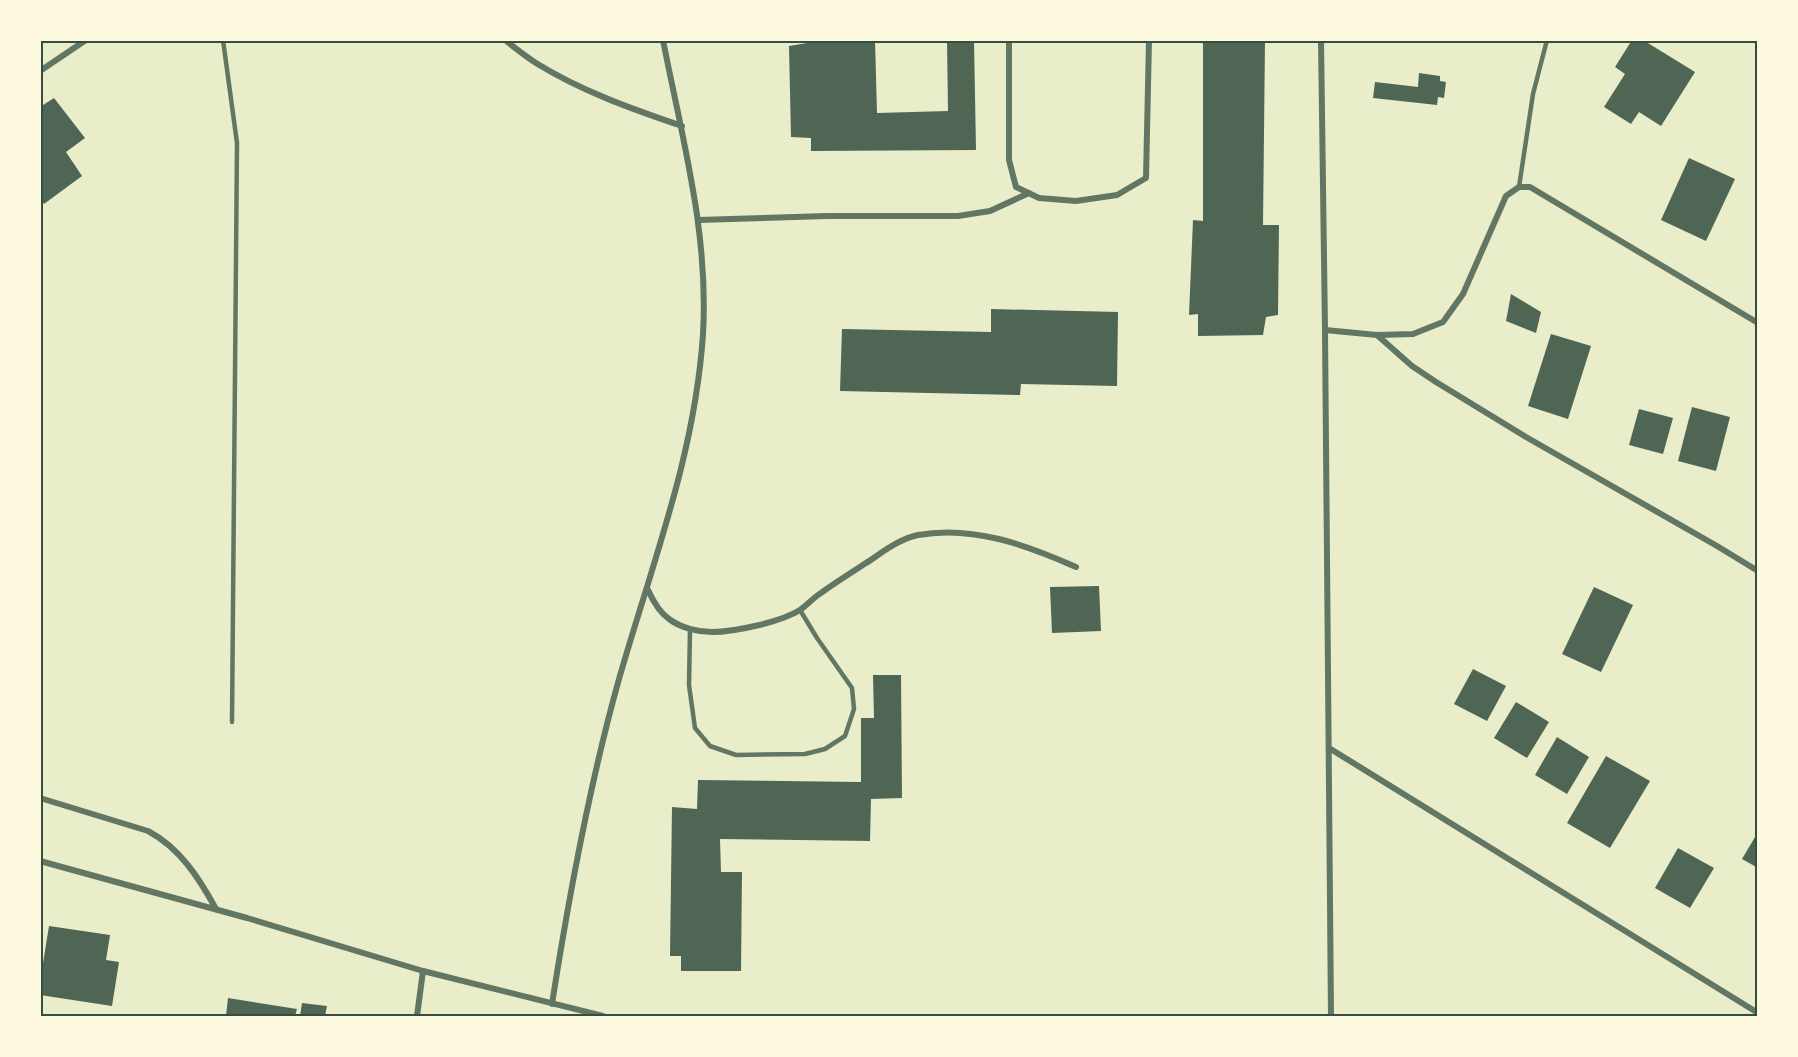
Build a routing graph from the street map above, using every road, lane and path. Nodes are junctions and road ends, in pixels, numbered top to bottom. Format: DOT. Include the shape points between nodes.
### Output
graph roads {
  1 [pos="86,40"];
  2 [pos="223,40"];
  3 [pos="505,40"];
  4 [pos="663,40"];
  5 [pos="1009,40"];
  6 [pos="1149,40"];
  7 [pos="1321,40"];
  8 [pos="1546,40"];
  9 [pos="40,71"];
  10 [pos="682,126"];
  11 [pos="1519,187"];
  12 [pos="1029,193"];
  13 [pos="698,220"];
  14 [pos="1758,322"];
  15 [pos="1326,330"];
  16 [pos="1377,335"];
  17 [pos="1076,567"];
  18 [pos="1758,572"];
  19 [pos="648,590"];
  20 [pos="800,610"];
  21 [pos="690,629"];
  22 [pos="232,722"];
  23 [pos="1329,748"];
  24 [pos="40,798"];
  25 [pos="42,861"];
  26 [pos="216,909"];
  27 [pos="423,971"];
  28 [pos="552,1004"];
  29 [pos="1758,1013"];
  30 [pos="417,1017"];
  31 [pos="603,1017"];
  32 [pos="1331,1017"];
  1 -- 9 [label="street"];
  2 -- 22 [label="lane" via="237,143"];
  3 -- 10 [label="street" via="570,82"];
  4 -- 10 [label="street"];
  5 -- 12 [label="street" via="1009,160 1016,187"];
  6 -- 12 [label="street" via="1146,178 1117,195 1086,200 1039,198"];
  7 -- 15 [label="street"];
  8 -- 11 [label="lane" via="1533,94"];
  10 -- 13 [label="street"];
  11 -- 14 [label="street" via="1530,187"];
  11 -- 16 [label="street" via="1506,196 1463,294 1443,322 1413,334"];
  12 -- 13 [label="street" via="990,211 958,216"];
  13 -- 19 [label="street" via="703,331 697,397"];
  15 -- 16 [label="street"];
  15 -- 23 [label="street"];
  16 -- 18 [label="street" via="1436,382"];
  17 -- 20 [label="street" via="1038,550 992,538 939,532 894,544"];
  19 -- 21 [label="street" via="669,620"];
  19 -- 28 [label="street" via="619,680 584,823"];
  20 -- 21 [label="street" via="774,622 744,628 713,632"];
  20 -- 21 [label="lane" via="852,688 854,709 844,736 825,749 805,754 736,755 710,746 695,728"];
  23 -- 29 [label="street"];
  23 -- 32 [label="street"];
  24 -- 26 [label="street" via="148,831 162,839 202,884"];
  25 -- 26 [label="street"];
  26 -- 27 [label="street"];
  27 -- 28 [label="street"];
  27 -- 30 [label="street"];
  28 -- 31 [label="street"];
}
